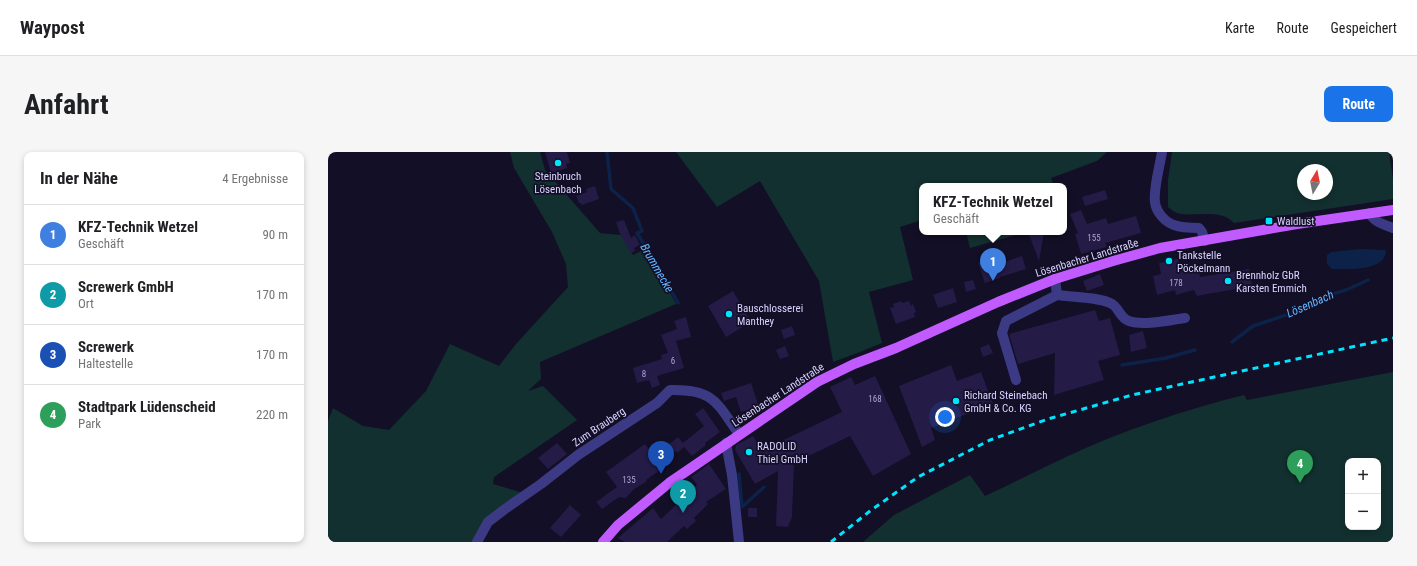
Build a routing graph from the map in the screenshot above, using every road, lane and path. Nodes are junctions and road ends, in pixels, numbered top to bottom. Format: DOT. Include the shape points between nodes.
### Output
graph roads {
  1 [pos="1162,152"];
  2 [pos="1393,210"];
  3 [pos="1370,213"];
  4 [pos="1393,228"];
  5 [pos="1205,241"];
  6 [pos="1055,278"];
  7 [pos="1057,295"];
  8 [pos="1185,318"];
  9 [pos="1016,380"];
  10 [pos="739,434"];
  11 [pos="726,443"];
  12 [pos="477,542"];
  13 [pos="603,542"];
  14 [pos="739,542"];
  1 -- 5 [label="street" via="1155,195 1156,207 1167,222 1181,227 1199,228"];
  2 -- 3 [label="main road, Lösenbacher Landstraße"];
  3 -- 4 [label="street" via="1375,220"];
  3 -- 5 [label="main road, Lösenbacher Landstraße"];
  5 -- 6 [label="main road, Lösenbacher Landstraße" via="1160,248"];
  6 -- 7 [label="street"];
  6 -- 10 [label="main road, Lösenbacher Landstraße" via="817,382"];
  7 -- 8 [label="street" via="1091,298 1112,304 1129,321"];
  7 -- 9 [label="street" via="1006,321 1002,333"];
  10 -- 11 [label="main road, Lösenbacher Landstraße"];
  10 -- 12 [label="street, Zum Brauberg" via="721,407 706,394 670,390 656,403 578,454 488,522"];
  11 -- 13 [label="main road, Lösenbacher Landstraße" via="669,483 618,525"];
  11 -- 14 [label="street"];
}
